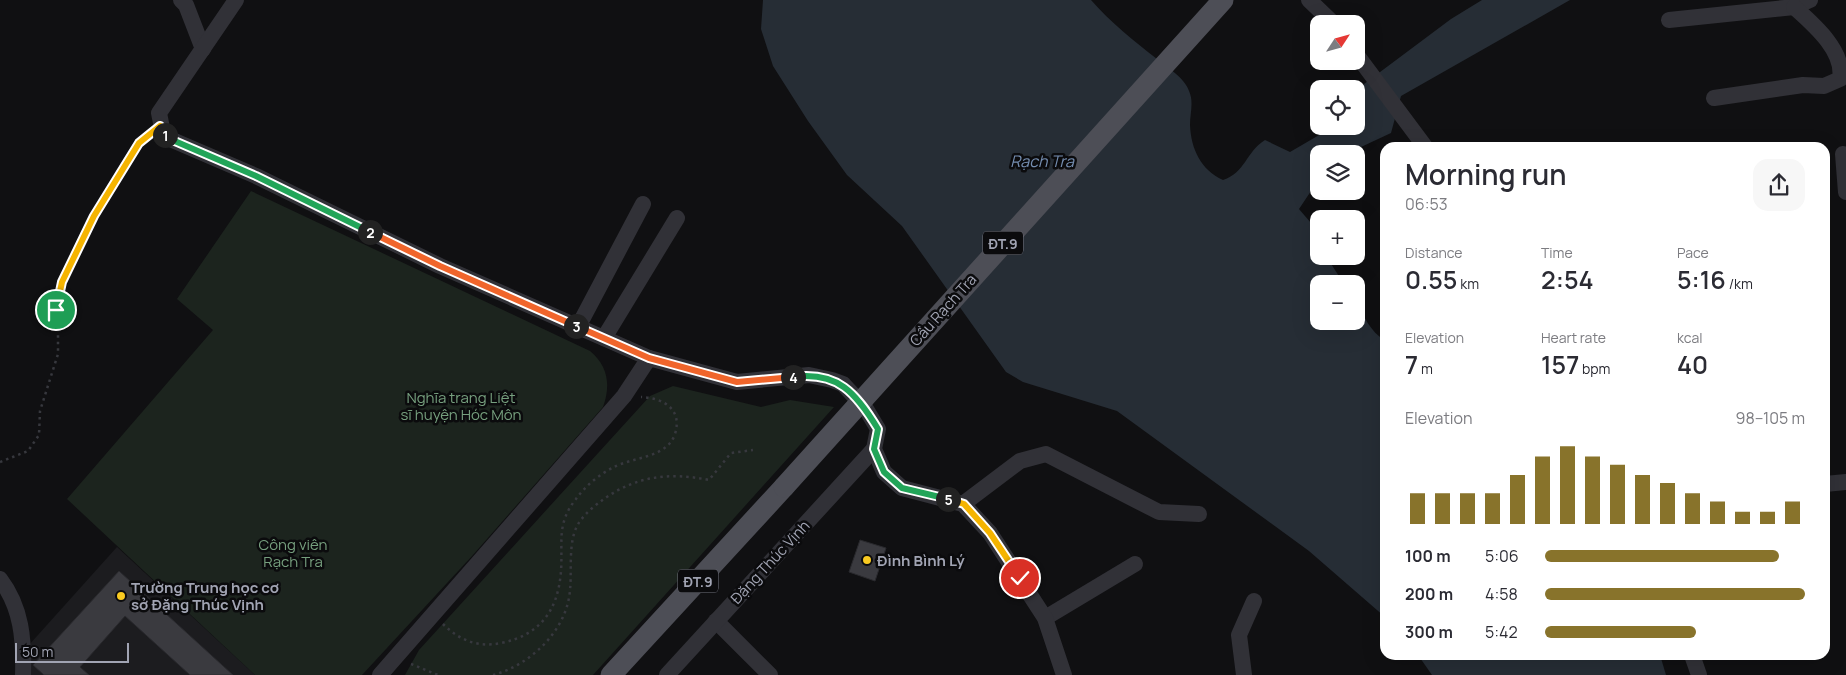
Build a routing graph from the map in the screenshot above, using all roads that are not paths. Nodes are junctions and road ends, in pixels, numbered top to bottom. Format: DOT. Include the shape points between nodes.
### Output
graph roads {
  1 [pos="181,0"];
  2 [pos="236,0"];
  3 [pos="1223,0"];
  4 [pos="1308,0"];
  5 [pos="1810,0"];
  6 [pos="1794,7"];
  7 [pos="1324,15"];
  8 [pos="1669,20"];
  9 [pos="203,49"];
  10 [pos="1365,65"];
  11 [pos="1714,98"];
  12 [pos="1421,142"];
  13 [pos="1843,154"];
  14 [pos="1846,192"];
  15 [pos="643,204"];
  16 [pos="677,218"];
  17 [pos="578,327"];
  18 [pos="604,338"];
  19 [pos="649,358"];
  20 [pos="874,449"];
  21 [pos="1846,482"];
  22 [pos="1830,484"];
  23 [pos="964,504"];
  24 [pos="1199,514"];
  25 [pos="1135,564"];
  26 [pos="0,579"];
  27 [pos="1254,601"];
  28 [pos="1045,618"];
  29 [pos="716,621"];
  30 [pos="1694,660"];
  31 [pos="23,675"];
  32 [pos="380,675"];
  33 [pos="611,675"];
  34 [pos="667,675"];
  35 [pos="770,675"];
  36 [pos="1064,675"];
  37 [pos="1244,675"];
  38 [pos="1699,675"];
  1 -- 9 [label="street" via="186,5"];
  2 -- 9 [label="street"];
  3 -- 33 [label="main road, Cầu Rạch Tra / ĐT.9, bridge"];
  4 -- 7 [label="street"];
  5 -- 6 [label="street"];
  6 -- 8 [label="street"];
  6 -- 11 [label="street" via="1830,46 1842,68 1840,79 1824,86 1803,84"];
  9 -- 17 [label="street" via="158,113 162,133 170,139"];
  10 -- 12 [label="street"];
  13 -- 14 [label="street"];
  15 -- 17 [label="street"];
  16 -- 18 [label="street"];
  17 -- 18 [label="street"];
  18 -- 19 [label="street"];
  19 -- 20 [label="street" via="737,382 809,374 843,384 866,409 878,429"];
  19 -- 32 [label="street" via="624,396"];
  20 -- 23 [label="street" via="884,472 902,488"];
  20 -- 29 [label="street, Đặng Thúc Vịnh"];
  21 -- 22 [label="street"];
  23 -- 24 [label="street" via="1020,461 1046,454 1159,512"];
  23 -- 28 [label="street" via="990,533"];
  25 -- 28 [label="street"];
  26 -- 31 [label="street" via="10,591 24,636"];
  27 -- 37 [label="street" via="1239,635"];
  28 -- 36 [label="street"];
  29 -- 34 [label="street, Đặng Thúc Vịnh"];
  29 -- 35 [label="street"];
  30 -- 38 [label="street"];
}
